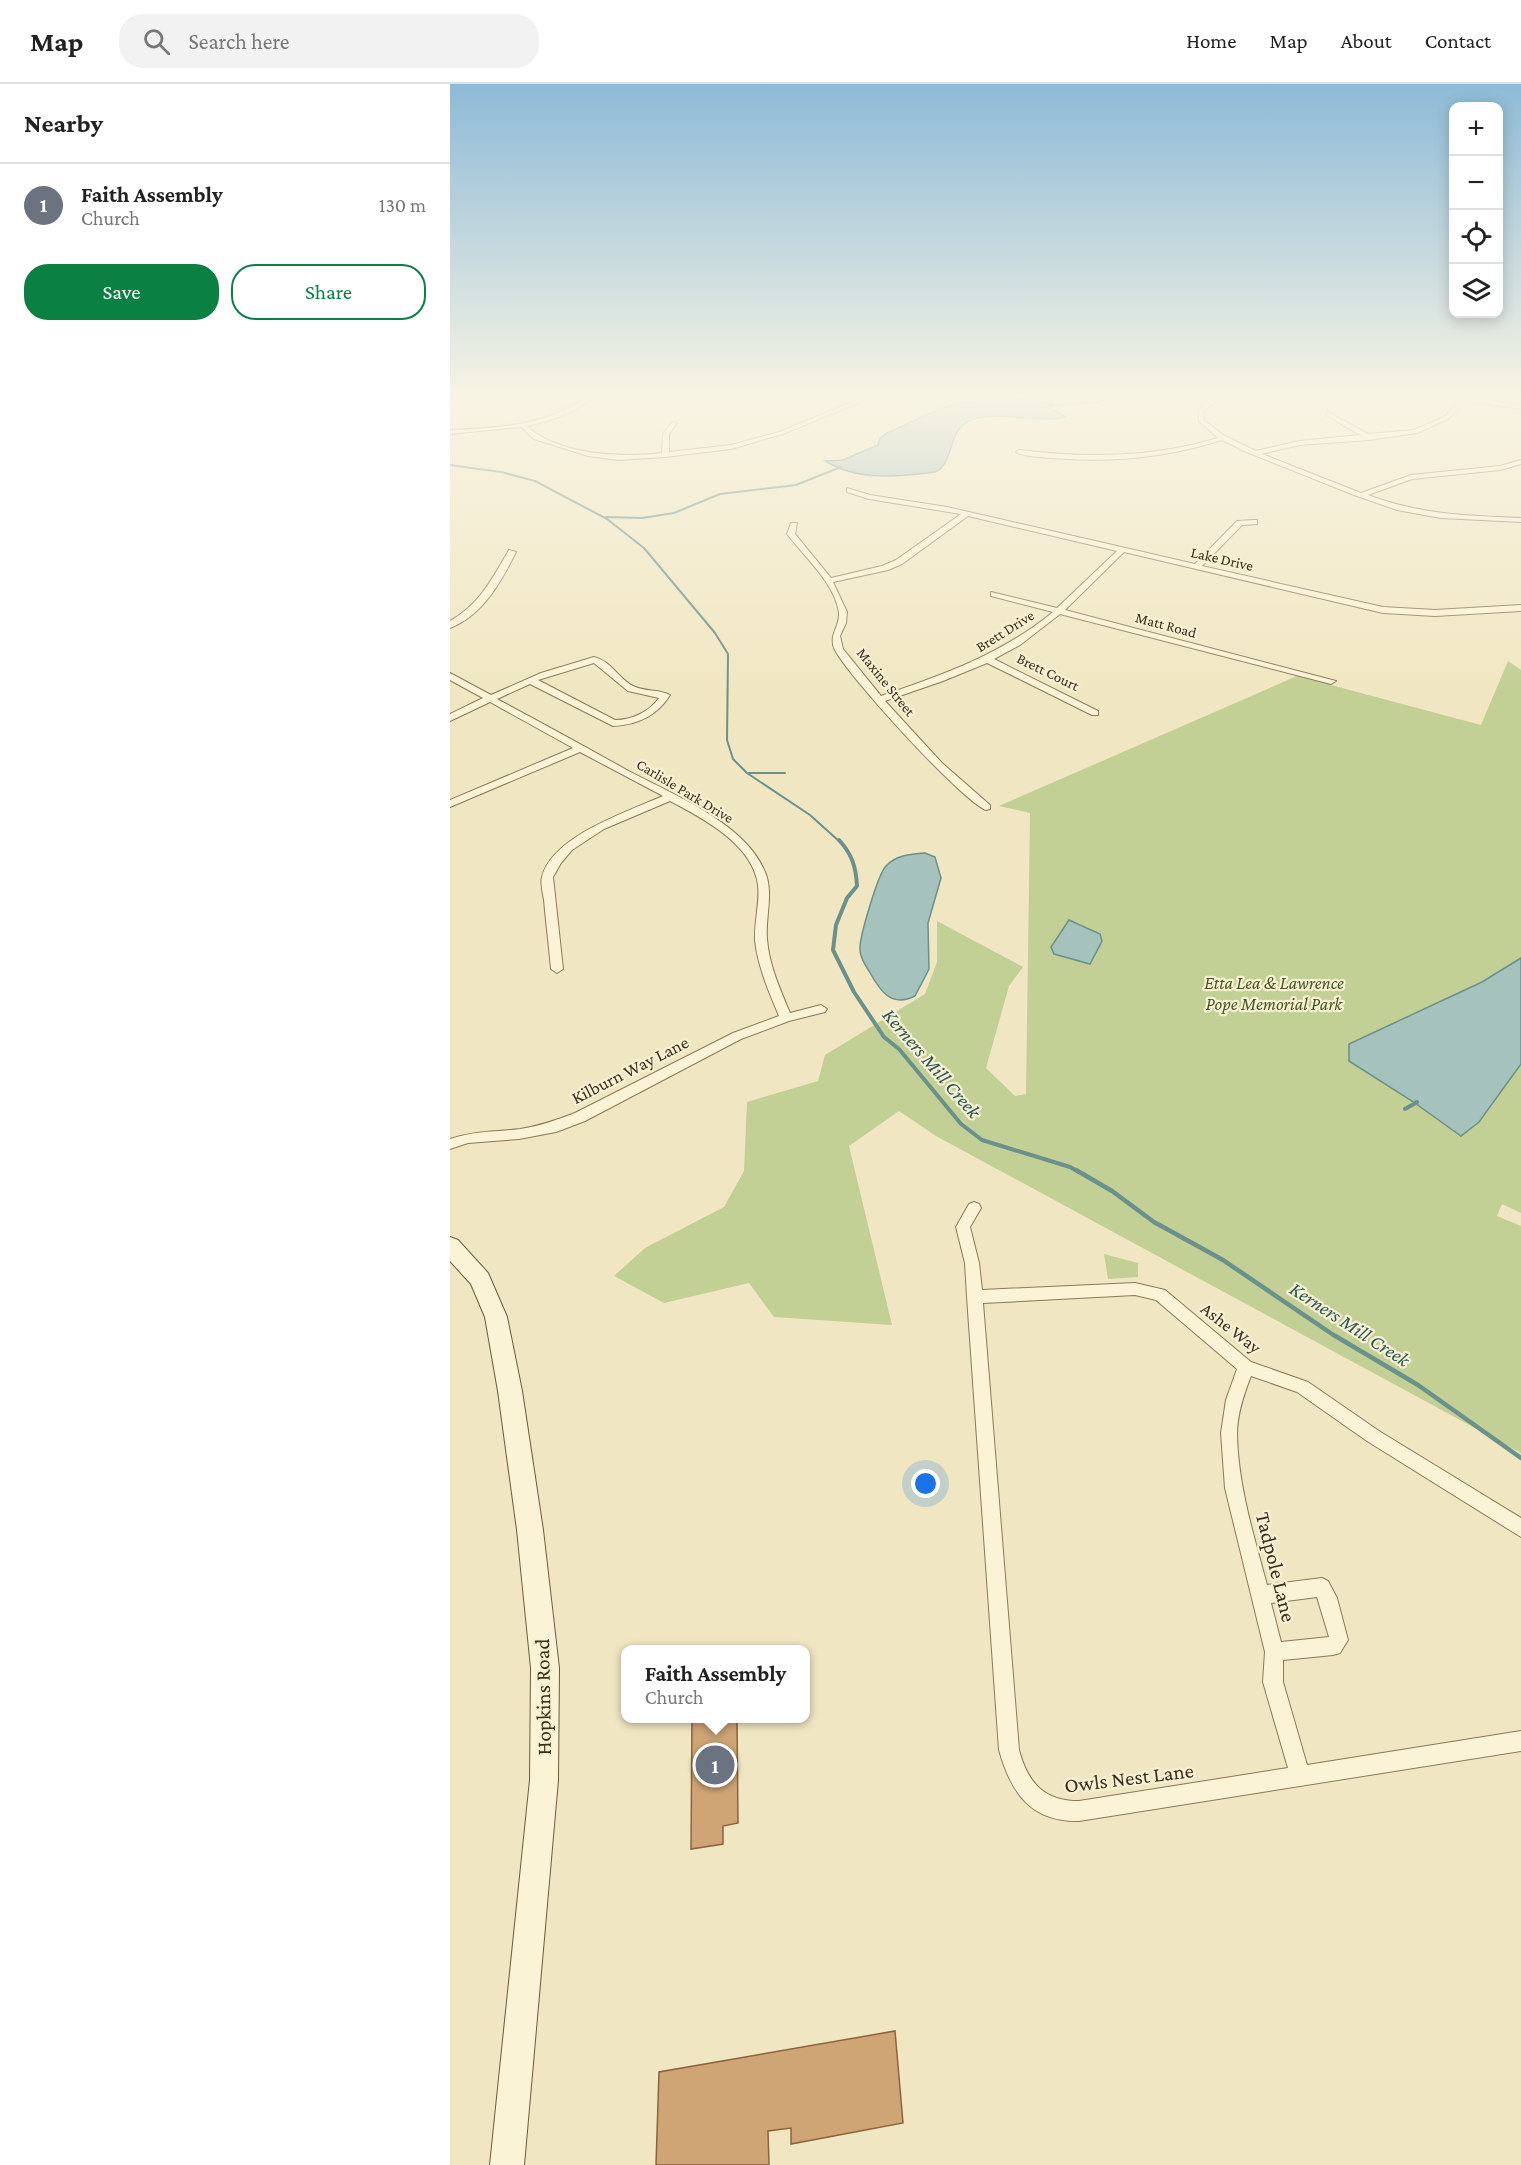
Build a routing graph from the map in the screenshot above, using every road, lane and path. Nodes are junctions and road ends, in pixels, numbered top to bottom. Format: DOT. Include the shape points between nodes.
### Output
graph roads {
  1 [pos="853,491"];
  2 [pos="1352,491"];
  3 [pos="1373,491"];
  4 [pos="1362,495"];
  5 [pos="966,514"];
  6 [pos="1521,520"];
  7 [pos="1254,522"];
  8 [pos="794,525"];
  9 [pos="1123,549"];
  10 [pos="512,552"];
  11 [pos="1197,566"];
  12 [pos="828,581"];
  13 [pos="994,594"];
  14 [pos="1521,608"];
  15 [pos="1058,611"];
  16 [pos="450,625"];
  17 [pos="987,659"];
  18 [pos="450,676"];
  19 [pos="530,680"];
  20 [pos="1331,681"];
  21 [pos="490,699"];
  22 [pos="879,700"];
  23 [pos="1095,713"];
  24 [pos="450,718"];
  25 [pos="580,748"];
  26 [pos="670,797"];
  27 [pos="450,804"];
  28 [pos="986,807"];
  29 [pos="557,969"];
  30 [pos="821,1009"];
  31 [pos="786,1018"];
  32 [pos="450,1144"];
  33 [pos="974,1208"];
  34 [pos="450,1246"];
  35 [pos="975,1297"];
  36 [pos="1246,1367"];
  37 [pos="1521,1528"];
  38 [pos="1260,1595"];
  39 [pos="1274,1652"];
  40 [pos="1521,1741"];
  41 [pos="1300,1776"];
  42 [pos="507,2165"];
  1 -- 5 [label="street, Lake Drive"];
  2 -- 4 [label="street"];
  3 -- 4 [label="street"];
  4 -- 6 [label="street" via="1434,515"];
  5 -- 9 [label="street, Lake Drive"];
  5 -- 12 [label="street" via="899,562"];
  7 -- 11 [label="street" via="1240,524"];
  8 -- 12 [label="street, Maxine Street" via="791,534"];
  9 -- 11 [label="street, Lake Drive"];
  9 -- 15 [label="street, Brett Drive"];
  10 -- 16 [label="street" via="483,602"];
  11 -- 14 [label="street, Lake Drive" via="1383,610 1435,613"];
  12 -- 22 [label="street, Maxine Street" via="843,610 836,636 839,649"];
  13 -- 15 [label="street, Matt Road"];
  15 -- 17 [label="street, Brett Drive" via="1034,631"];
  15 -- 20 [label="street, Matt Road"];
  17 -- 22 [label="street, Brett Drive"];
  17 -- 23 [label="street, Brett Court"];
  18 -- 21 [label="street, Carlisle Park Drive"];
  19 -- 19 [label="street" via="613,723 627,722 652,711 665,695 641,693 624,685 605,664 594,660"];
  19 -- 21 [label="street"];
  21 -- 24 [label="street"];
  21 -- 25 [label="street, Carlisle Park Drive"];
  22 -- 28 [label="street, Maxine Street" via="938,765"];
  25 -- 26 [label="street, Carlisle Park Drive"];
  25 -- 27 [label="street"];
  26 -- 29 [label="street" via="575,841 553,864 547,877"];
  26 -- 31 [label="street, Carlisle Park Drive" via="717,825 740,845 760,873 764,891 760,916 764,956"];
  30 -- 31 [label="street, Kilburn Way Lane"];
  31 -- 32 [label="street, Kilburn Way Lane" via="737,1036 551,1128 468,1138"];
  33 -- 35 [label="street" via="963,1227"];
  34 -- 42 [label="main road, Hopkins Road" via="480,1279 496,1317 530,1530 545,1668 543,1780"];
  35 -- 36 [label="street, Ashe Way" via="1135,1289 1160,1295"];
  35 -- 41 [label="street, Owls Nest Lane" via="1009,1750 1021,1783 1055,1810 1079,1811"];
  36 -- 37 [label="street, Ashe Way" via="1302,1387"];
  36 -- 38 [label="street, Tadpole Lane" via="1234,1400 1229,1433 1234,1488"];
  38 -- 39 [label="street, Tadpole Lane"];
  38 -- 39 [label="street" via="1322,1587 1339,1640 1334,1646"];
  39 -- 41 [label="street, Tadpole Lane" via="1273,1682"];
  40 -- 41 [label="street, Owls Nest Lane"];
}
